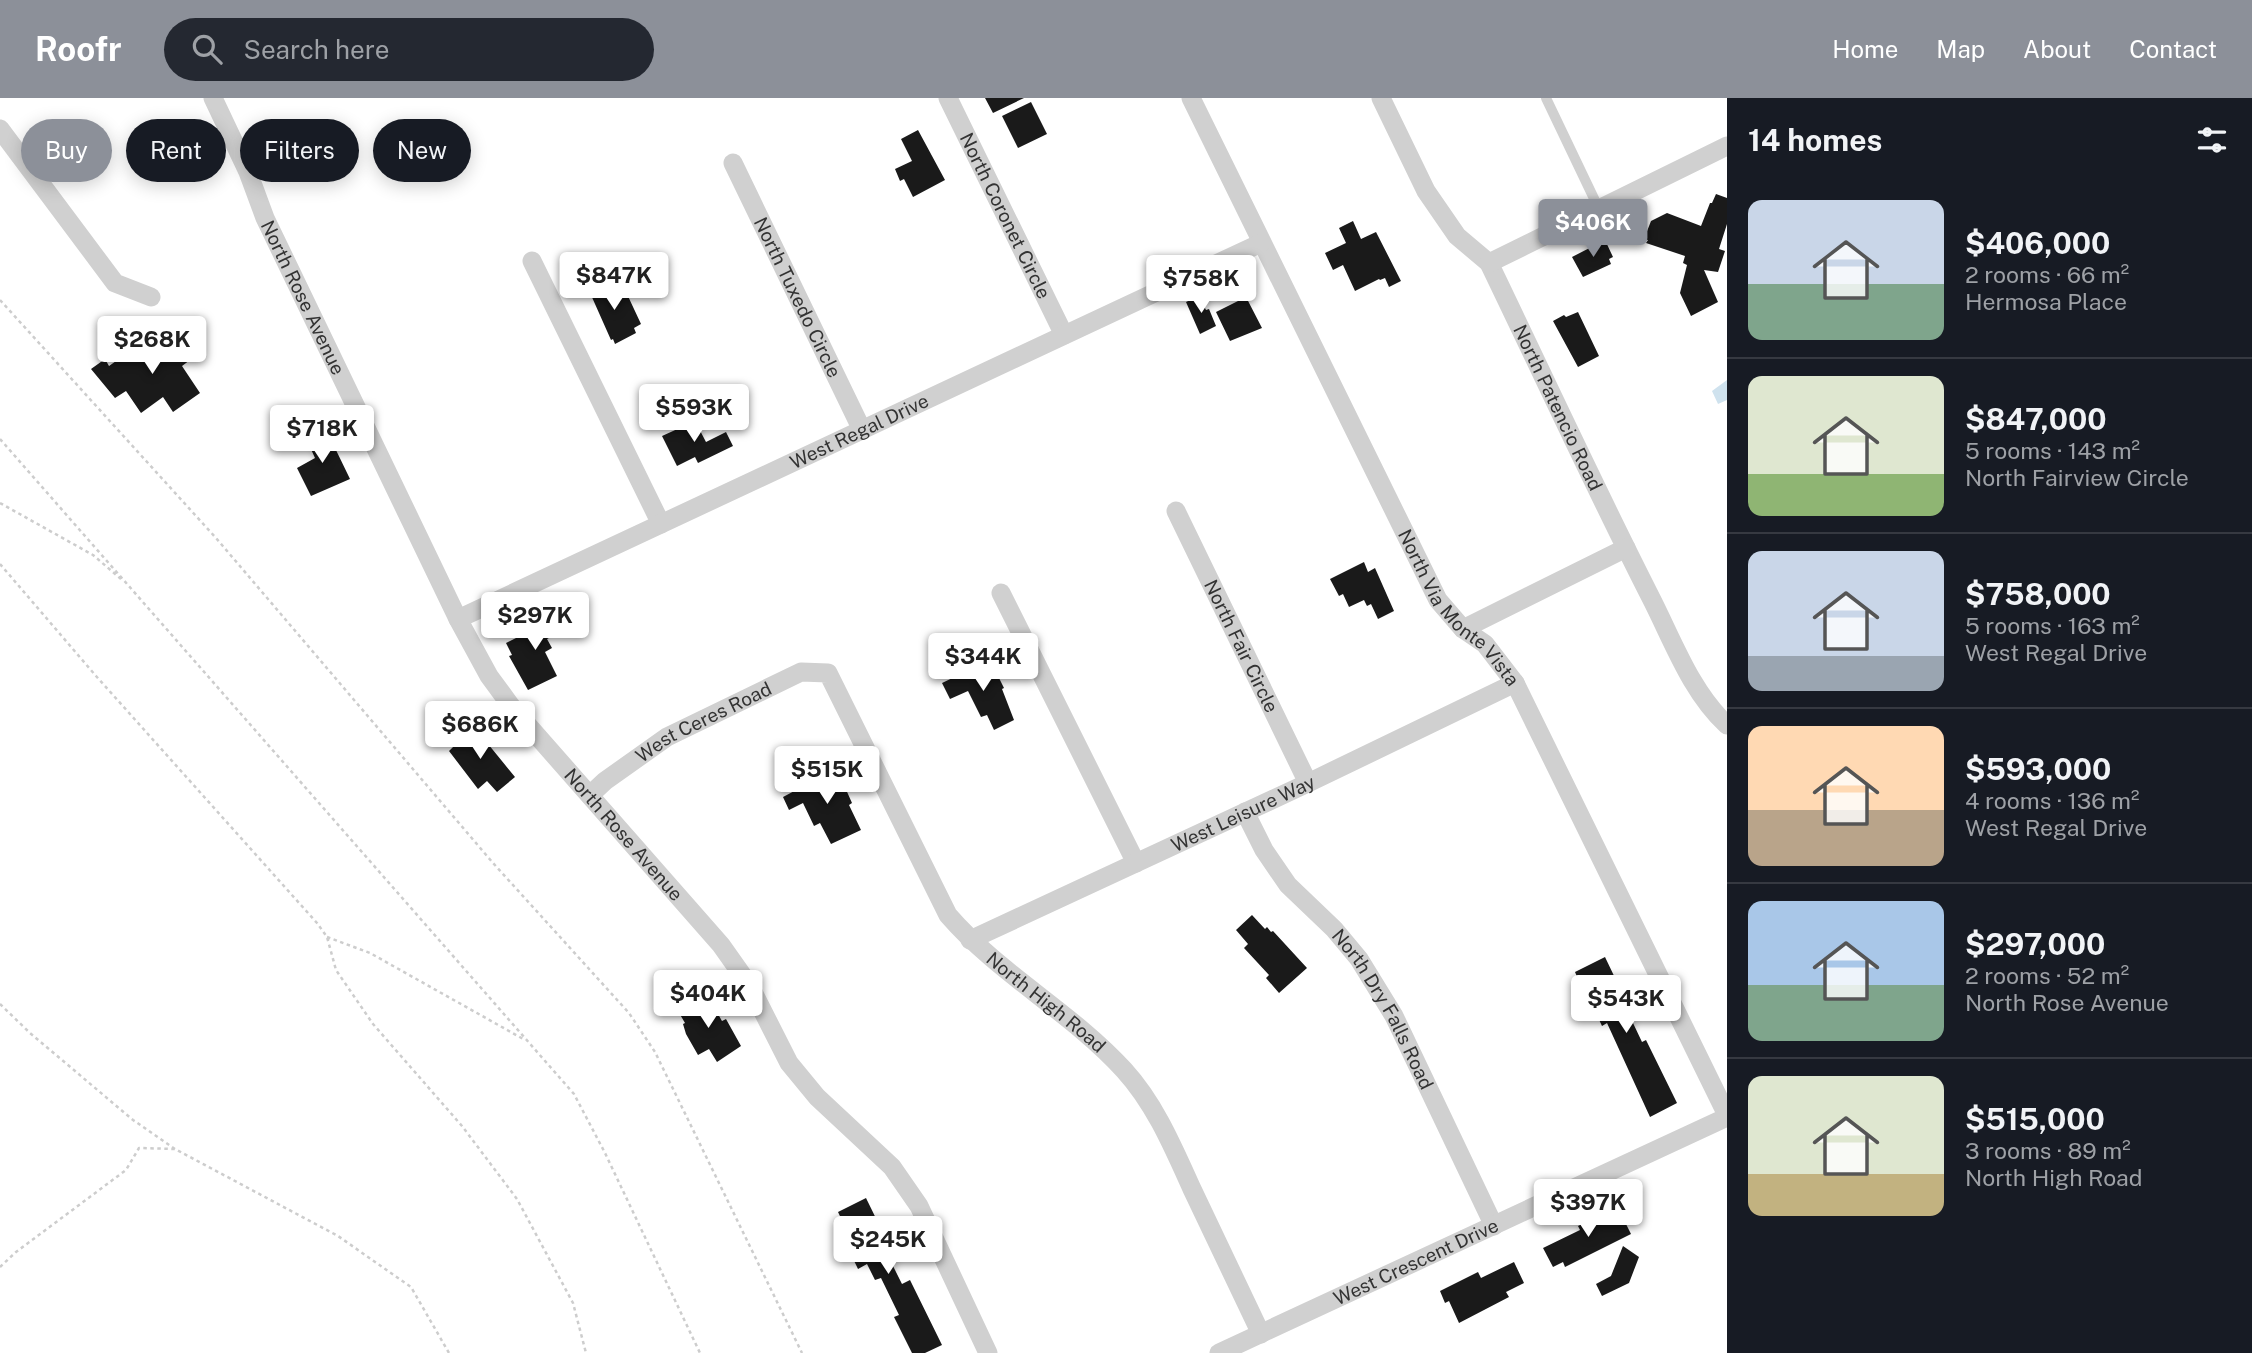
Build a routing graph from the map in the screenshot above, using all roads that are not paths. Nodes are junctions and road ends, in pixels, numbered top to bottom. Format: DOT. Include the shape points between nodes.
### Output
graph roads {
  1 [pos="213,98"];
  2 [pos="948,98"];
  3 [pos="1191,98"];
  4 [pos="1381,98"];
  5 [pos="1546,98"];
  6 [pos="0,129"];
  7 [pos="1727,146"];
  8 [pos="733,163"];
  9 [pos="1599,209"];
  10 [pos="1261,243"];
  11 [pos="533,261"];
  12 [pos="1489,263"];
  13 [pos="150,297"];
  14 [pos="1064,335"];
  15 [pos="862,430"];
  16 [pos="1176,511"];
  17 [pos="661,524"];
  18 [pos="1626,548"];
  19 [pos="1001,593"];
  20 [pos="458,619"];
  21 [pos="1463,629"];
  22 [pos="828,673"];
  23 [pos="1515,683"];
  24 [pos="1727,725"];
  25 [pos="1308,783"];
  26 [pos="590,795"];
  27 [pos="1245,812"];
  28 [pos="1136,863"];
  29 [pos="970,940"];
  30 [pos="1727,1116"];
  31 [pos="1494,1226"];
  32 [pos="1261,1334"];
  33 [pos="988,1353"];
  34 [pos="1219,1353"];
  1 -- 20 [label="street, North Rose Avenue" via="265,218"];
  2 -- 14 [label="street, North Coronet Circle"];
  3 -- 10 [label="street, North Via Monte Vista"];
  4 -- 12 [label="street, North Patencio Road" via="1426,191 1457,236"];
  5 -- 9 [label="lane"];
  6 -- 13 [label="street" via="115,283"];
  7 -- 9 [label="street"];
  8 -- 15 [label="street, North Tuxedo Circle"];
  9 -- 12 [label="street"];
  10 -- 14 [label="street, West Regal Drive"];
  10 -- 21 [label="street, North Via Monte Vista" via="1438,600"];
  11 -- 17 [label="street"];
  12 -- 18 [label="street, North Patencio Road"];
  14 -- 15 [label="street, West Regal Drive"];
  15 -- 17 [label="street, West Regal Drive"];
  16 -- 25 [label="street, North Fair Circle"];
  17 -- 20 [label="street, West Regal Drive"];
  18 -- 21 [label="street"];
  18 -- 24 [label="street, North Patencio Road" via="1697,689"];
  19 -- 28 [label="street"];
  20 -- 26 [label="street, North Rose Avenue" via="511,706"];
  21 -- 23 [label="street, North Via Monte Vista" via="1485,644"];
  22 -- 26 [label="street, West Ceres Road" via="801,671 667,737"];
  22 -- 29 [label="street, North High Road" via="948,915"];
  23 -- 25 [label="street, West Leisure Way"];
  23 -- 30 [label="street, North Via Monte Vista"];
  25 -- 27 [label="street, West Leisure Way"];
  26 -- 33 [label="street, North Rose Avenue" via="722,945 750,986 789,1063 817,1097 892,1167 919,1206"];
  27 -- 28 [label="street, West Leisure Way"];
  27 -- 31 [label="street, North Dry Falls Road" via="1288,886 1359,959 1394,1016"];
  28 -- 29 [label="street, West Leisure Way"];
  29 -- 32 [label="street, North High Road" via="1097,1043 1147,1098"];
  30 -- 31 [label="street, West Crescent Drive"];
  31 -- 32 [label="street, West Crescent Drive"];
  32 -- 34 [label="street, West Crescent Drive"];
}
